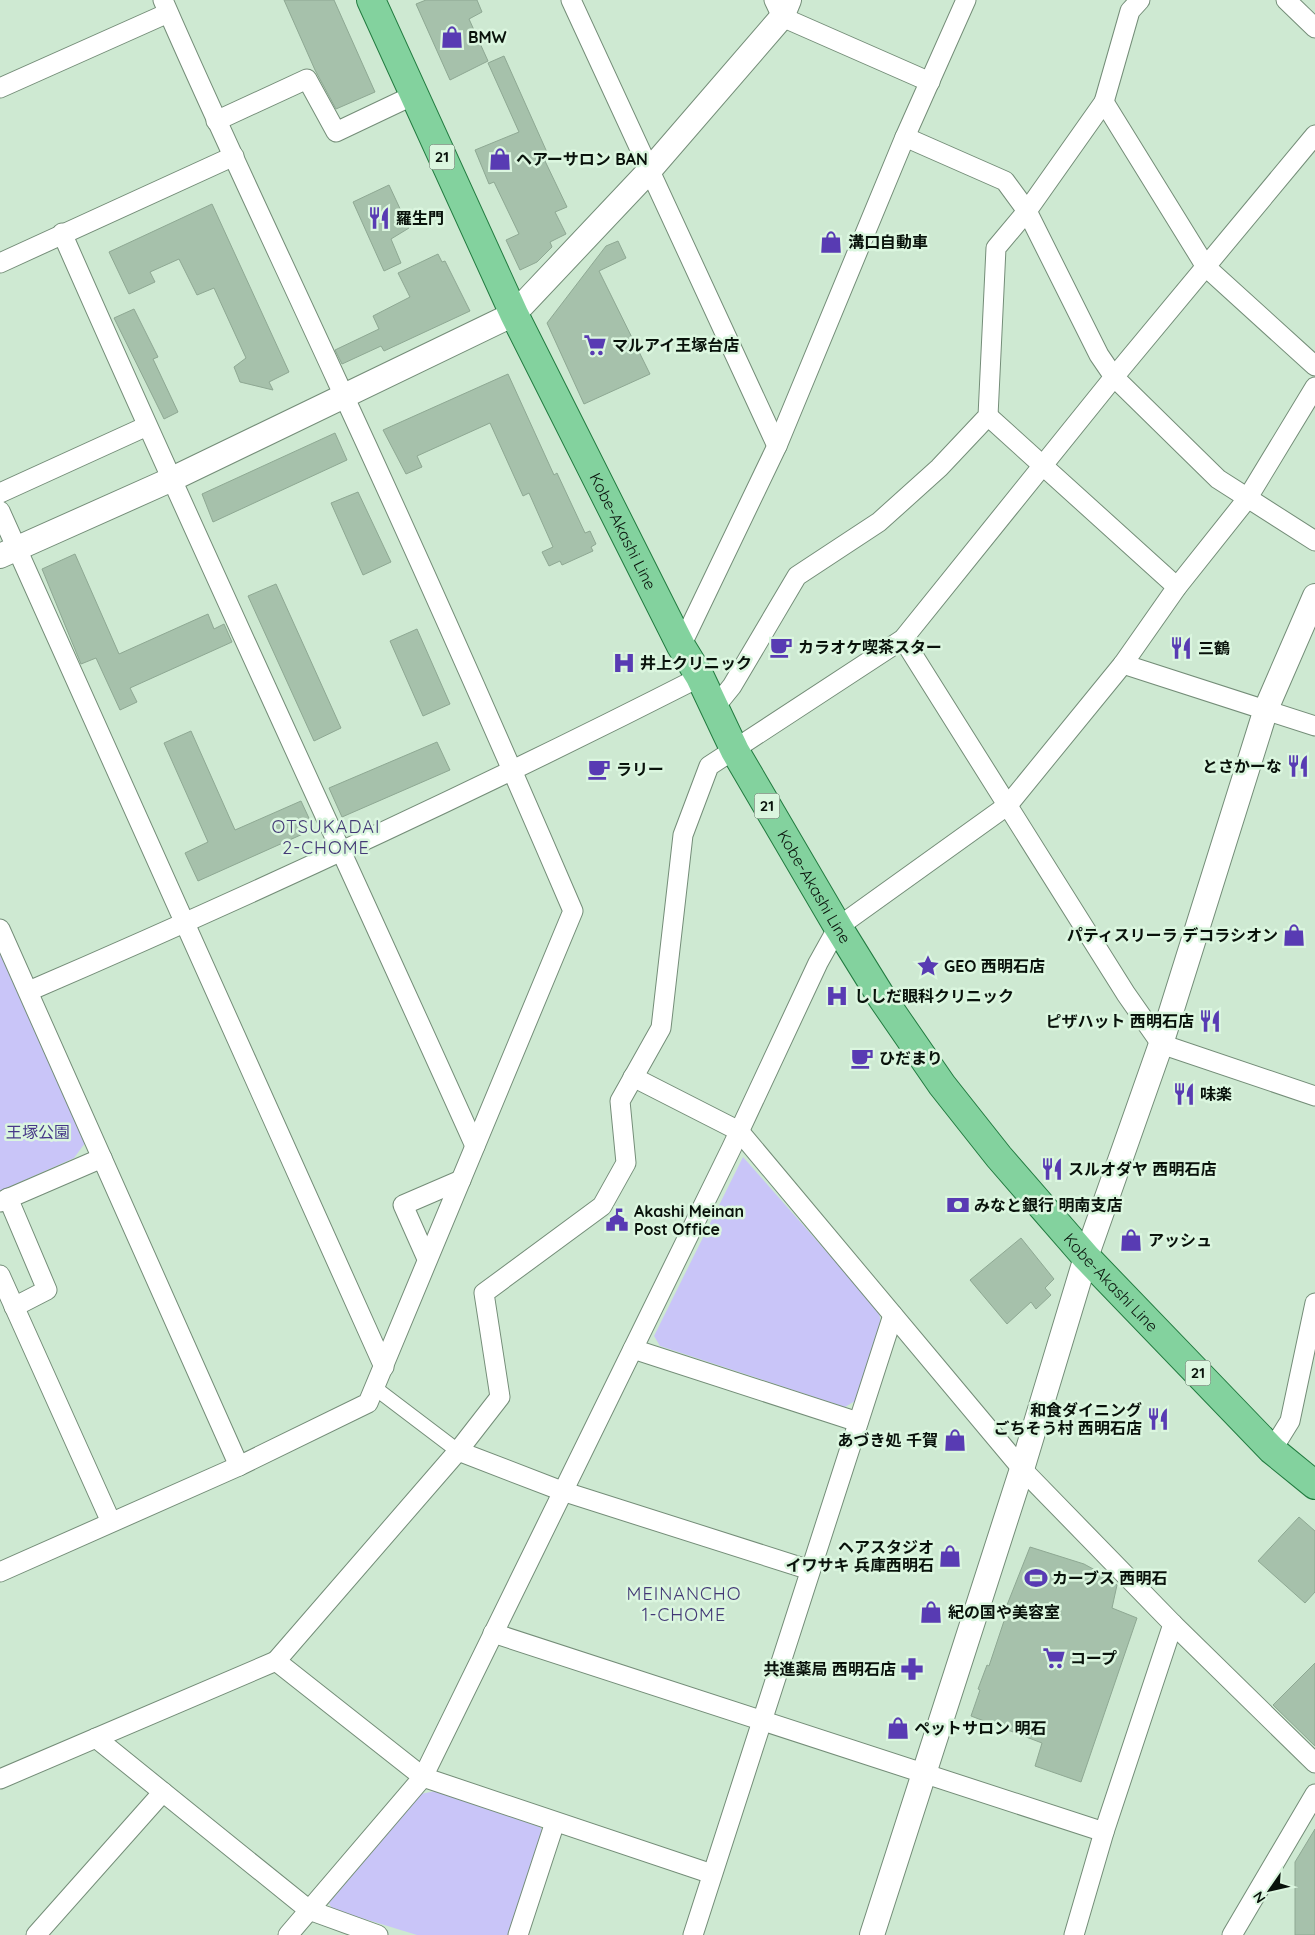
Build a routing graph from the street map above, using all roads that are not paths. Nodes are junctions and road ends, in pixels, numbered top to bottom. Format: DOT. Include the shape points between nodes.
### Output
graph roads {
  1 [pos="371,0"];
  2 [pos="571,0"];
  3 [pos="966,0"];
  4 [pos="1140,0"];
  5 [pos="1286,0"];
  6 [pos="165,6"];
  7 [pos="782,6"];
  8 [pos="1315,28"];
  9 [pos="930,82"];
  10 [pos="0,88"];
  11 [pos="414,95"];
  12 [pos="1104,102"];
  13 [pos="216,121"];
  14 [pos="1315,135"];
  15 [pos="905,137"];
  16 [pos="234,156"];
  17 [pos="649,171"];
  18 [pos="1027,212"];
  19 [pos="62,233"];
  20 [pos="0,263"];
  21 [pos="1206,267"];
  22 [pos="514,314"];
  23 [pos="1315,366"];
  24 [pos="1114,377"];
  25 [pos="1315,387"];
  26 [pos="345,397"];
  27 [pos="988,416"];
  28 [pos="147,426"];
  29 [pos="777,446"];
  30 [pos="1042,466"];
  31 [pos="170,480"];
  32 [pos="0,493"];
  33 [pos="1247,499"];
  34 [pos="0,511"];
  35 [pos="1315,542"];
  36 [pos="9,552"];
  37 [pos="1177,588"];
  38 [pos="1315,596"];
  39 [pos="903,639"];
  40 [pos="681,646"];
  41 [pos="1122,664"];
  42 [pos="700,677"];
  43 [pos="715,707"];
  44 [pos="1266,709"];
  45 [pos="1315,726"];
  46 [pos="735,751"];
  47 [pos="513,771"];
  48 [pos="1008,805"];
  49 [pos="343,850"];
  50 [pos="186,923"];
  51 [pos="838,927"];
  52 [pos="0,929"];
  53 [pos="29,991"];
  54 [pos="1161,1044"];
  55 [pos="633,1077"];
  56 [pos="1315,1096"];
  57 [pos="739,1131"];
  58 [pos="475,1146"];
  59 [pos="102,1158"];
  60 [pos="461,1180"];
  61 [pos="4,1200"];
  62 [pos="1086,1257"];
  63 [pos="427,1259"];
  64 [pos="0,1275"];
  65 [pos="1315,1304"];
  66 [pos="14,1307"];
  67 [pos="893,1315"];
  68 [pos="1312,1341"];
  69 [pos="633,1349"];
  70 [pos="384,1368"];
  71 [pos="374,1388"];
  72 [pos="858,1422"];
  73 [pos="1272,1450"];
  74 [pos="458,1451"];
  75 [pos="239,1466"];
  76 [pos="1022,1469"];
  77 [pos="1315,1484"];
  78 [pos="562,1491"];
  79 [pos="111,1522"];
  80 [pos="810,1570"];
  81 [pos="0,1572"];
  82 [pos="1173,1624"];
  83 [pos="493,1633"];
  84 [pos="276,1661"];
  85 [pos="761,1721"];
  86 [pos="96,1738"];
  87 [pos="1315,1763"];
  88 [pos="924,1772"];
  89 [pos="423,1777"];
  90 [pos="0,1779"];
  91 [pos="163,1792"];
  92 [pos="1315,1794"];
  93 [pos="555,1822"];
  94 [pos="1104,1832"];
  95 [pos="712,1874"];
  96 [pos="309,1910"];
  97 [pos="36,1935"];
  98 [pos="288,1935"];
  99 [pos="378,1935"];
  100 [pos="518,1935"];
  101 [pos="693,1935"];
  102 [pos="872,1935"];
  103 [pos="1074,1935"];
  104 [pos="1232,1935"];
  1 -- 11 [label="main road, Kobe-Akashi Line / 21"];
  2 -- 17 [label="street"];
  3 -- 9 [label="street"];
  4 -- 12 [label="street" via="1130,11"];
  5 -- 8 [label="street"];
  6 -- 10 [label="street"];
  6 -- 13 [label="street"];
  7 -- 9 [label="street"];
  7 -- 17 [label="street"];
  9 -- 15 [label="street"];
  11 -- 13 [label="street" via="336,132 307,80"];
  11 -- 22 [label="main road, Kobe-Akashi Line / 21"];
  12 -- 18 [label="street"];
  12 -- 21 [label="street"];
  13 -- 16 [label="street"];
  14 -- 21 [label="street"];
  15 -- 18 [label="street" via="1005,181"];
  15 -- 29 [label="street"];
  16 -- 19 [label="street"];
  16 -- 26 [label="street"];
  17 -- 22 [label="street"];
  17 -- 29 [label="street"];
  18 -- 24 [label="street"];
  18 -- 27 [label="street" via="996,248"];
  19 -- 20 [label="street"];
  19 -- 28 [label="street"];
  21 -- 23 [label="street"];
  21 -- 24 [label="street"];
  22 -- 26 [label="street"];
  22 -- 40 [label="main road, Kobe-Akashi Line / 21"];
  24 -- 30 [label="street"];
  24 -- 33 [label="street" via="1218,479"];
  25 -- 33 [label="street"];
  26 -- 31 [label="street"];
  26 -- 47 [label="street"];
  27 -- 30 [label="street"];
  27 -- 43 [label="street" via="939,468 878,522 797,576 732,686"];
  28 -- 31 [label="street"];
  28 -- 32 [label="street"];
  29 -- 40 [label="street"];
  30 -- 37 [label="street"];
  30 -- 39 [label="street"];
  31 -- 36 [label="street"];
  31 -- 49 [label="street"];
  33 -- 35 [label="street"];
  33 -- 37 [label="street"];
  34 -- 36 [label="street"];
  36 -- 50 [label="street"];
  37 -- 41 [label="street"];
  38 -- 44 [label="street"];
  39 -- 46 [label="street"];
  39 -- 48 [label="street"];
  40 -- 42 [label="main road, Kobe-Akashi Line / 21"];
  41 -- 44 [label="street"];
  41 -- 48 [label="street"];
  42 -- 43 [label="main road, Kobe-Akashi Line / 21"];
  42 -- 47 [label="street"];
  43 -- 46 [label="main road, Kobe-Akashi Line / 21"];
  44 -- 45 [label="street"];
  44 -- 54 [label="street"];
  46 -- 51 [label="main road, Kobe-Akashi Line / 21"];
  46 -- 55 [label="street" via="709,766 683,835 660,1028"];
  47 -- 49 [label="street"];
  47 -- 58 [label="street" via="573,911"];
  48 -- 51 [label="street"];
  48 -- 54 [label="street" via="1126,994"];
  49 -- 50 [label="street"];
  49 -- 58 [label="street"];
  50 -- 53 [label="street"];
  50 -- 70 [label="street"];
  51 -- 57 [label="street"];
  51 -- 62 [label="main road, Kobe-Akashi Line / 21" via="882,998 942,1084 999,1157"];
  52 -- 53 [label="street"];
  53 -- 59 [label="street"];
  54 -- 56 [label="street"];
  54 -- 62 [label="street"];
  55 -- 57 [label="street"];
  55 -- 74 [label="street" via="620,1101 626,1163 602,1206 484,1293 500,1397"];
  57 -- 67 [label="street"];
  57 -- 69 [label="street"];
  58 -- 60 [label="street"];
  59 -- 61 [label="street"];
  59 -- 75 [label="street"];
  60 -- 63 [label="street"];
  60 -- 63 [label="street" via="403,1205"];
  61 -- 66 [label="street" via="47,1290"];
  62 -- 73 [label="main road, Kobe-Akashi Line / 21"];
  62 -- 76 [label="street"];
  63 -- 70 [label="street"];
  64 -- 66 [label="street"];
  65 -- 68 [label="street"];
  66 -- 79 [label="street"];
  67 -- 72 [label="street"];
  67 -- 76 [label="street"];
  68 -- 73 [label="street" via="1290,1421"];
  69 -- 72 [label="street"];
  69 -- 78 [label="street"];
  70 -- 71 [label="street"];
  71 -- 74 [label="street"];
  71 -- 75 [label="street" via="368,1403"];
  72 -- 80 [label="street"];
  73 -- 77 [label="main road, Kobe-Akashi Line / 21"];
  74 -- 78 [label="street"];
  74 -- 84 [label="street"];
  75 -- 79 [label="street"];
  76 -- 82 [label="street"];
  76 -- 88 [label="street"];
  78 -- 80 [label="street"];
  78 -- 83 [label="street"];
  79 -- 81 [label="street"];
  80 -- 85 [label="street"];
  82 -- 87 [label="street"];
  82 -- 94 [label="street"];
  83 -- 85 [label="street"];
  83 -- 89 [label="street"];
  84 -- 86 [label="street"];
  84 -- 89 [label="street"];
  85 -- 88 [label="street"];
  85 -- 95 [label="street"];
  86 -- 90 [label="street"];
  86 -- 91 [label="street"];
  88 -- 94 [label="street"];
  88 -- 102 [label="street"];
  89 -- 93 [label="street"];
  89 -- 96 [label="street"];
  91 -- 96 [label="street"];
  91 -- 97 [label="street"];
  92 -- 104 [label="street"];
  93 -- 95 [label="street"];
  93 -- 100 [label="street"];
  94 -- 103 [label="street"];
  95 -- 101 [label="street"];
  96 -- 98 [label="street"];
  96 -- 99 [label="street"];
}
